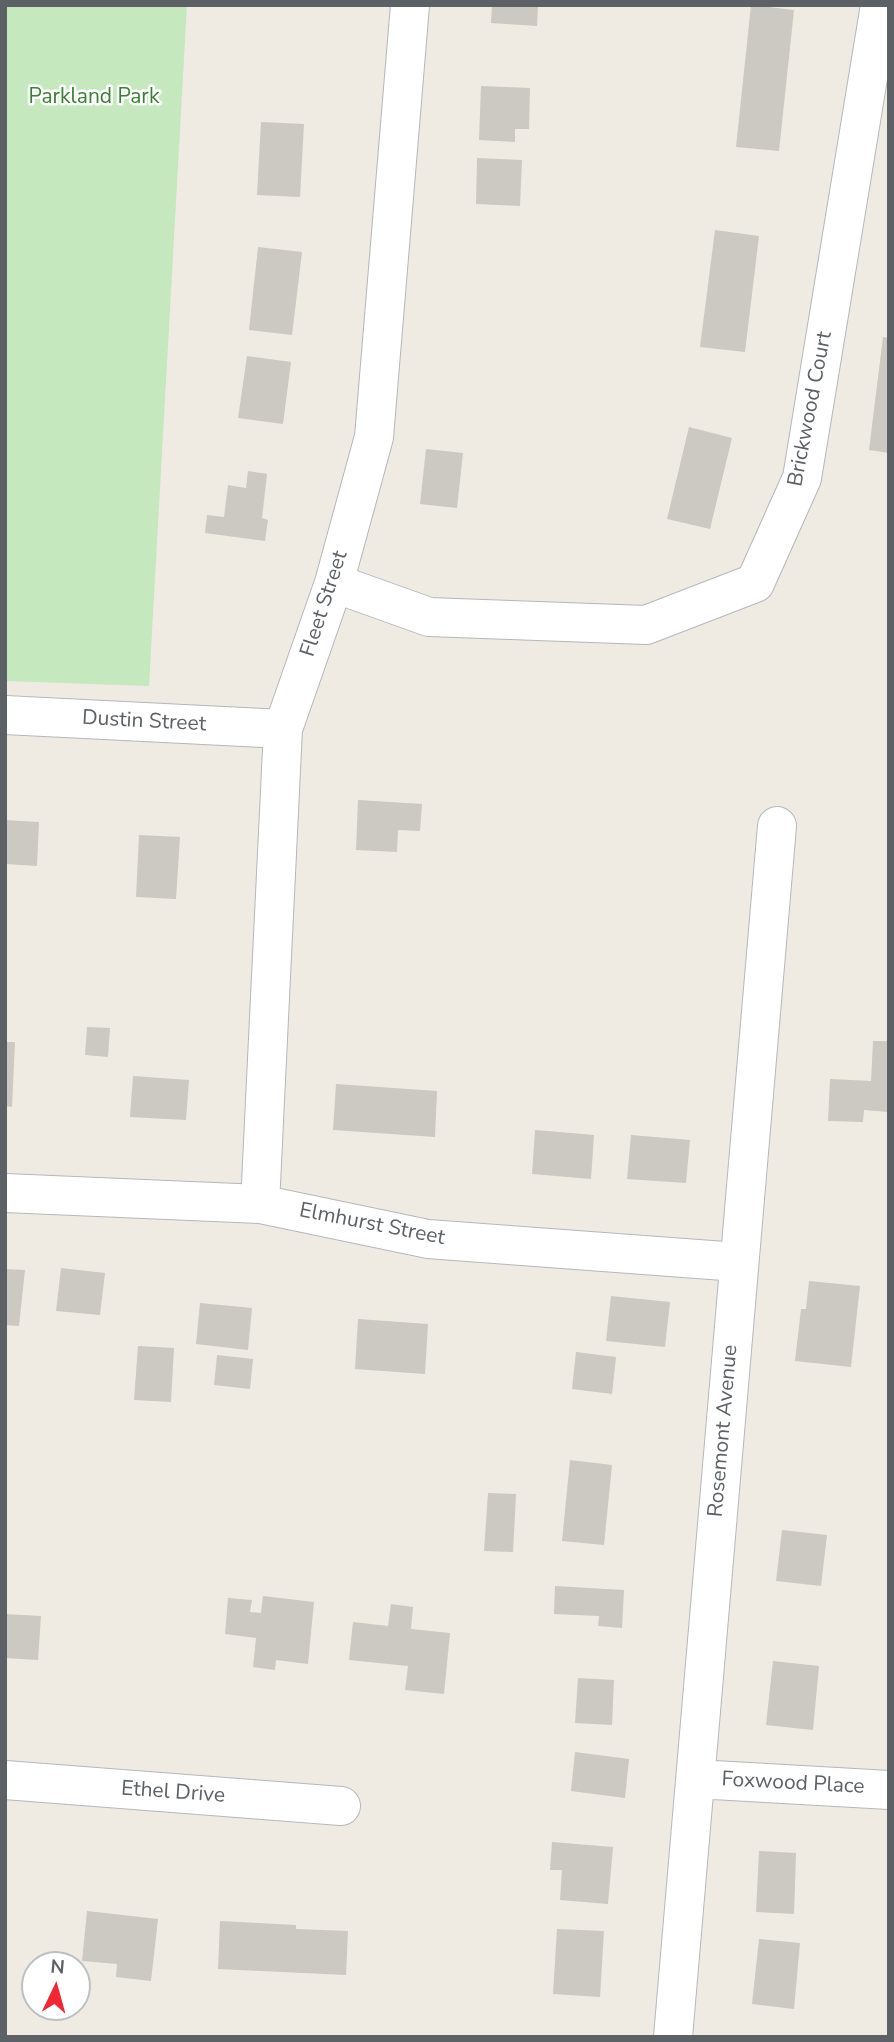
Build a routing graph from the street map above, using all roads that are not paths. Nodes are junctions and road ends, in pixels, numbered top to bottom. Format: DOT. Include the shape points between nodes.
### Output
graph roads {
  1 [pos="410,5"];
  2 [pos="880,5"];
  3 [pos="334,583"];
  4 [pos="5,715"];
  5 [pos="283,729"];
  6 [pos="777,826"];
  7 [pos="5,1193"];
  8 [pos="260,1204"];
  9 [pos="738,1262"];
  10 [pos="696,1779"];
  11 [pos="5,1780"];
  12 [pos="889,1790"];
  13 [pos="341,1806"];
  14 [pos="673,2037"];
  1 -- 3 [label="street, Fleet Street" via="374,437"];
  2 -- 3 [label="street, Brickwood Court" via="802,478 755,583 646,625 429,617"];
  3 -- 5 [label="street, Fleet Street"];
  4 -- 5 [label="street, Dustin Street"];
  5 -- 8 [label="street, Fleet Street"];
  6 -- 9 [label="street, Rosemont Avenue"];
  7 -- 8 [label="street, Elmhurst Street"];
  8 -- 9 [label="street, Elmhurst Street" via="429,1239"];
  9 -- 10 [label="street, Rosemont Avenue"];
  10 -- 12 [label="street, Foxwood Place"];
  10 -- 14 [label="street, Rosemont Avenue"];
  11 -- 13 [label="street, Ethel Drive"];
}
